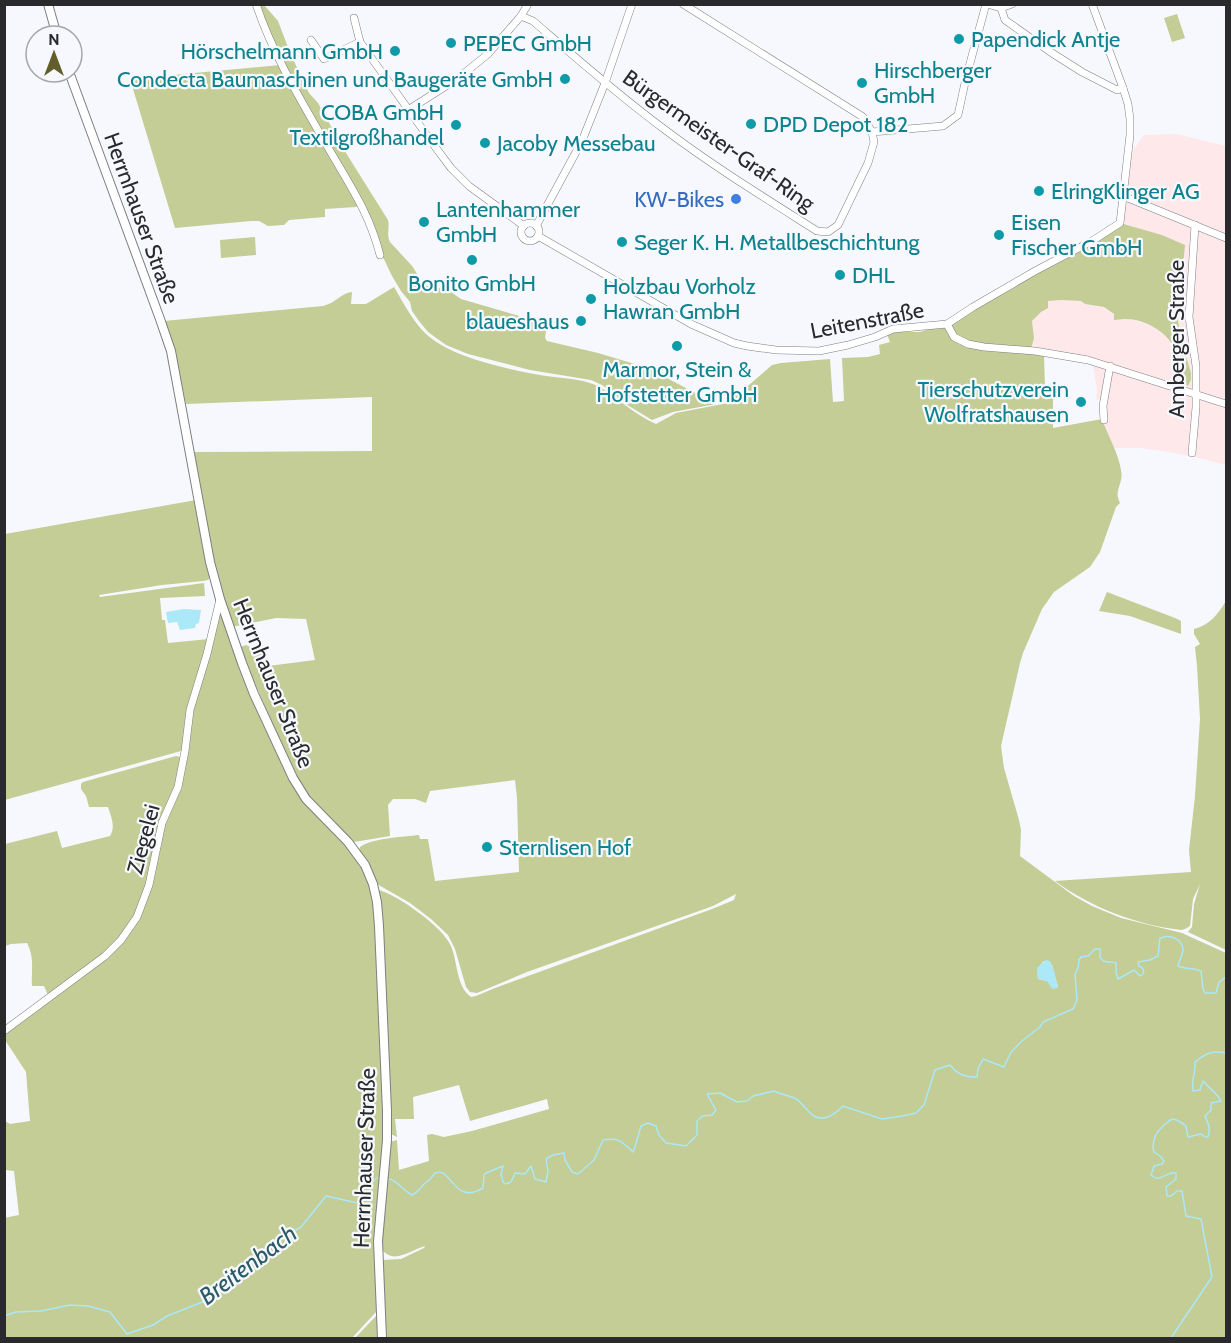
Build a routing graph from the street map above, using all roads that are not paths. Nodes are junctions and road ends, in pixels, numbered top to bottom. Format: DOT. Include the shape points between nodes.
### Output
graph roads {
  1 [pos="48,4"];
  2 [pos="256,4"];
  3 [pos="528,4"];
  4 [pos="632,4"];
  5 [pos="683,4"];
  6 [pos="987,4"];
  7 [pos="1012,4"];
  8 [pos="1092,4"];
  9 [pos="1001,8"];
  10 [pos="521,16"];
  11 [pos="354,18"];
  12 [pos="54,24"];
  13 [pos="311,40"];
  14 [pos="360,42"];
  15 [pos="605,83"];
  16 [pos="73,84"];
  17 [pos="1123,88"];
  18 [pos="408,110"];
  19 [pos="872,132"];
  20 [pos="1123,196"];
  21 [pos="1195,225"];
  22 [pos="524,226"];
  23 [pos="536,226"];
  24 [pos="538,236"];
  25 [pos="1227,238"];
  26 [pos="380,255"];
  27 [pos="947,324"];
  28 [pos="1110,366"];
  29 [pos="1197,394"];
  30 [pos="1227,404"];
  31 [pos="1104,420"];
  32 [pos="1192,453"];
  33 [pos="219,599"];
  34 [pos="4,1031"];
  35 [pos="382,1338"];
  1 -- 12 [label="street"];
  2 -- 26 [label="street" via="285,72 361,204"];
  3 -- 10 [label="street"];
  4 -- 15 [label="street"];
  5 -- 19 [label="street" via="863,117"];
  6 -- 9 [label="street"];
  6 -- 19 [label="street" via="958,115 943,126"];
  7 -- 9 [label="street"];
  8 -- 17 [label="street, Leitenstraße"];
  9 -- 17 [label="street" via="1005,20 1052,53 1117,90"];
  10 -- 15 [label="street, Bürgermeister-Graf-Ring"];
  10 -- 18 [label="street" via="488,54"];
  11 -- 14 [label="street"];
  13 -- 14 [label="street" via="325,62"];
  14 -- 18 [label="street"];
  15 -- 19 [label="street, Bürgermeister-Graf-Ring" via="676,138 818,231 828,232 838,225 868,163 874,142"];
  15 -- 23 [label="street" via="582,141"];
  16 -- 33 [label="street, Herrnhauser Straße" via="171,351"];
  17 -- 20 [label="street, Leitenstraße" via="1130,135"];
  18 -- 22 [label="street" via="451,168"];
  20 -- 21 [label="street"];
  20 -- 27 [label="street, Leitenstraße" via="1120,223"];
  21 -- 25 [label="street"];
  21 -- 29 [label="street, Amberger Straße" via="1189,317"];
  22 -- 23 [label="street"];
  22 -- 24 [label="street" via="524,239 532,241"];
  23 -- 24 [label="street"];
  24 -- 27 [label="street, Leitenstraße" via="691,324 747,346 819,351 893,329"];
  27 -- 28 [label="street, Leitenstraße" via="954,337 975,346 1035,351"];
  28 -- 29 [label="street, Leitenstraße"];
  28 -- 31 [label="street"];
  29 -- 30 [label="street, Leitenstraße"];
  29 -- 32 [label="street, Amberger Straße"];
  33 -- 34 [label="street, Ziegelei" via="190,710 178,787 162,823 151,877 137,917 105,956"];
  33 -- 35 [label="street, Herrnhauser Straße" via="254,694 292,778 306,799 356,852 370,875 375,895 387,1111 378,1241"];
}
